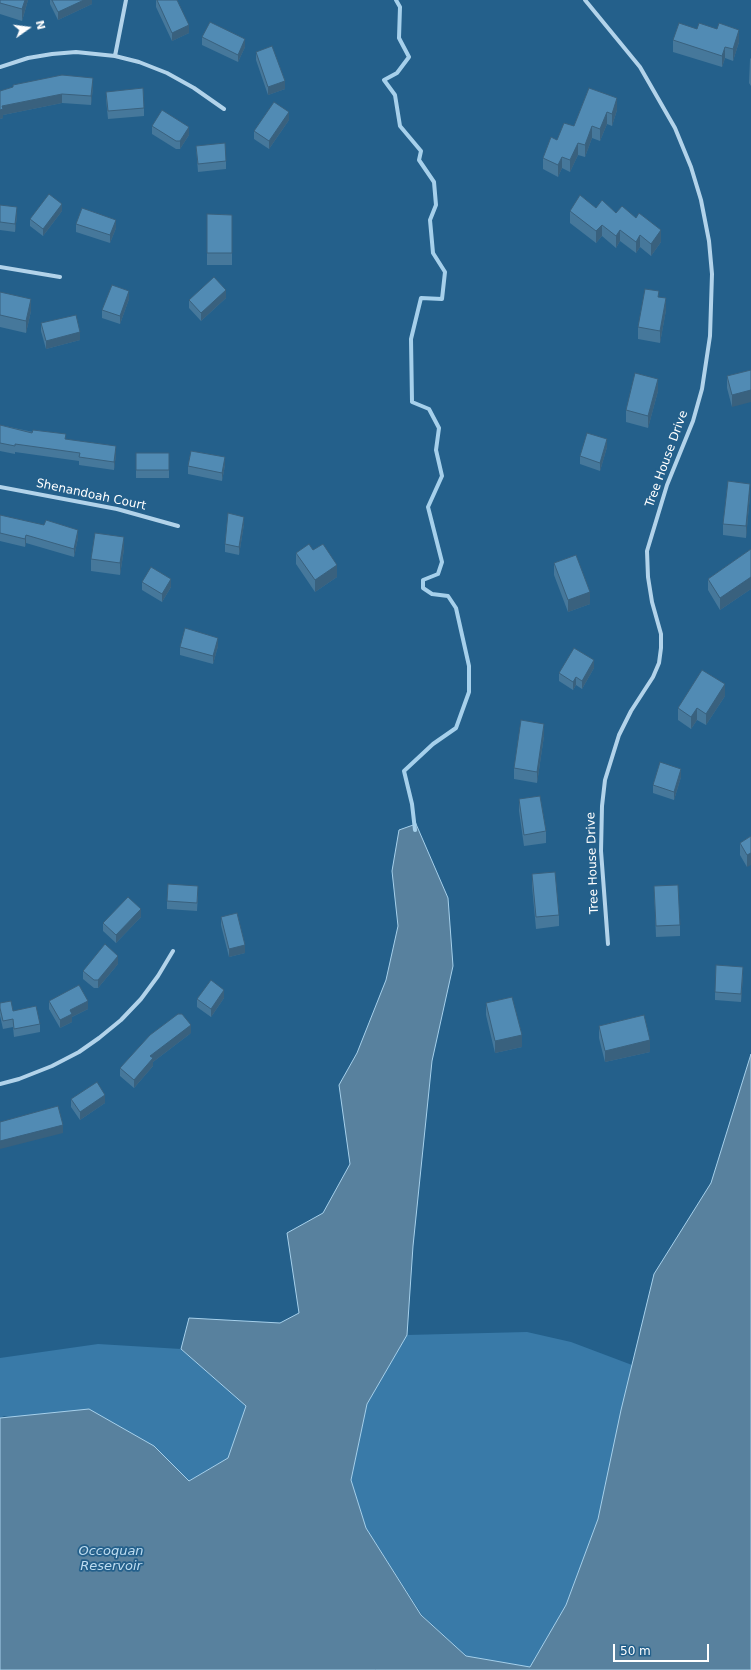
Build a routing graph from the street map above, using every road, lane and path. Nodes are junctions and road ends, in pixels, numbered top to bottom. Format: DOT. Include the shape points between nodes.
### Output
graph roads {
  1 [pos="126,0"];
  2 [pos="585,0"];
  3 [pos="115,56"];
  4 [pos="0,67"];
  5 [pos="224,109"];
  6 [pos="0,267"];
  7 [pos="60,277"];
  8 [pos="0,486"];
  9 [pos="178,526"];
  10 [pos="608,944"];
  11 [pos="173,951"];
  12 [pos="0,1084"];
  1 -- 3 [label="street"];
  2 -- 10 [label="street, Tree House Drive" via="640,67 675,128 701,200 709,241 712,281 710,336 702,389 693,421 667,485 647,551 651,596 661,634 659,663 619,734 605,780 601,851"];
  3 -- 4 [label="street" via="76,52 52,54"];
  3 -- 5 [label="street" via="139,62 167,74 194,88"];
  6 -- 7 [label="street"];
  8 -- 9 [label="street, Shenandoah Court" via="117,509"];
  11 -- 12 [label="street" via="141,999 99,1038 52,1066"];
}
